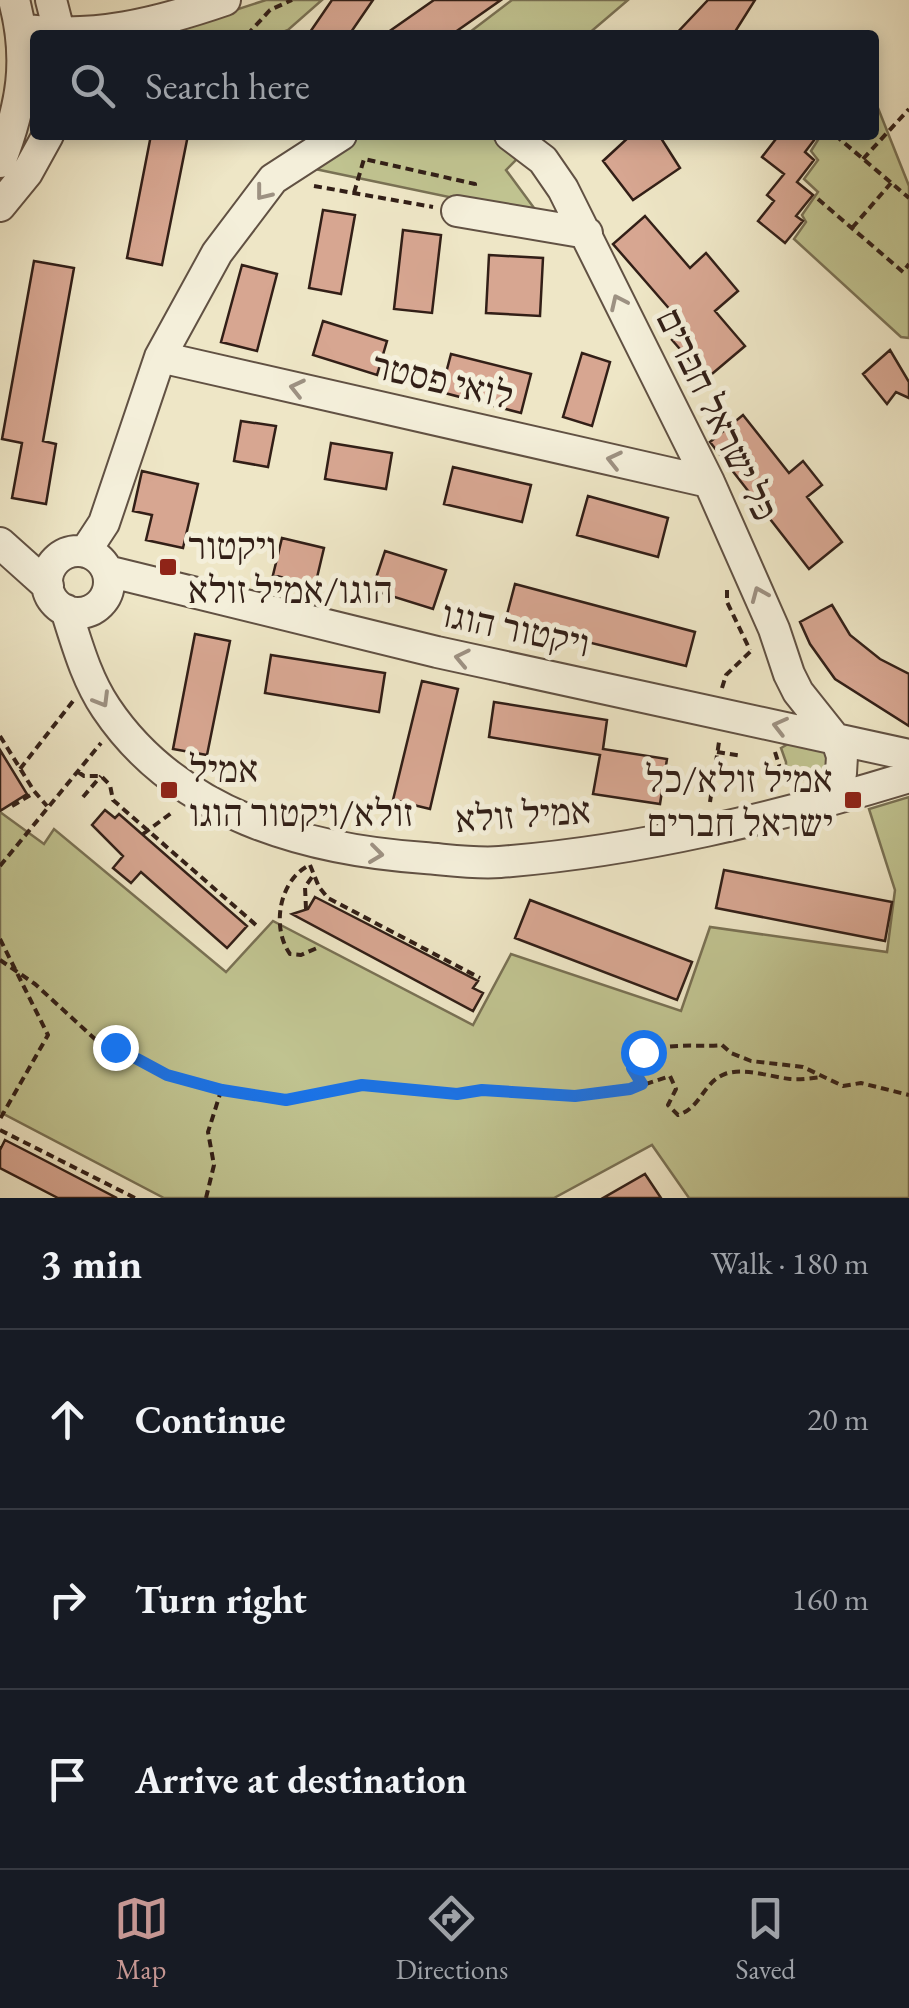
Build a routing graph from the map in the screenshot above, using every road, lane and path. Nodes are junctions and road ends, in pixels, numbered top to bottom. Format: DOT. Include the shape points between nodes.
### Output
graph roads {
  1 [pos="51,0"];
  2 [pos="224,0"];
  3 [pos="292,0"];
  4 [pos="18,14"];
  5 [pos="50,30"];
  6 [pos="59,30"];
  7 [pos="100,30"];
  8 [pos="252,30"];
  9 [pos="909,109"];
  10 [pos="45,140"];
  11 [pos="333,140"];
  12 [pos="517,140"];
  13 [pos="840,140"];
  14 [pos="863,159"];
  15 [pos="0,162"];
  16 [pos="273,180"];
  17 [pos="891,183"];
  18 [pos="354,193"];
  19 [pos="909,198"];
  20 [pos="818,200"];
  21 [pos="0,206"];
  22 [pos="463,212"];
  23 [pos="852,228"];
  24 [pos="587,233"];
  25 [pos="909,264"];
  26 [pos="160,357"];
  27 [pos="709,482"];
  28 [pos="2,544"];
  29 [pos="85,559"];
  30 [pos="57,598"];
  31 [pos="736,666"];
  32 [pos="724,683"];
  33 [pos="69,705"];
  34 [pos="757,721"];
  35 [pos="0,736"];
  36 [pos="837,740"];
  37 [pos="97,748"];
  38 [pos="909,754"];
  39 [pos="742,756"];
  40 [pos="21,770"];
  41 [pos="78,772"];
  42 [pos="16,776"];
  43 [pos="100,776"];
  44 [pos="909,777"];
  45 [pos="712,784"];
  46 [pos="35,793"];
  47 [pos="83,796"];
  48 [pos="824,803"];
  49 [pos="12,806"];
  50 [pos="178,807"];
  51 [pos="49,808"];
  52 [pos="767,818"];
  53 [pos="145,832"];
  54 [pos="0,866"];
  55 [pos="313,876"];
  56 [pos="306,910"];
  57 [pos="256,925"];
  58 [pos="0,940"];
  59 [pos="317,948"];
  60 [pos="0,960"];
  61 [pos="12,966"];
  62 [pos="480,978"];
  63 [pos="822,1077"];
  64 [pos="642,1084"];
  65 [pos="222,1090"];
  66 [pos="909,1095"];
  67 [pos="0,1119"];
  68 [pos="0,1130"];
  69 [pos="95,1178"];
  70 [pos="92,1185"];
  71 [pos="135,1198"];
  72 [pos="206,1198"];
  1 -- 6 [label="street"];
  2 -- 7 [label="street" via="163,22"];
  3 -- 8 [label="path" via="270,10"];
  4 -- 5 [label="street"];
  4 -- 15 [label="street" via="18,116"];
  9 -- 14 [label="path"];
  10 -- 21 [label="street"];
  11 -- 16 [label="street"];
  12 -- 24 [label="street, כל ישראל חברים" via="543,160"];
  13 -- 14 [label="path"];
  14 -- 17 [label="path"];
  16 -- 18 [label="path"];
  16 -- 26 [label="street, one-way" via="217,253"];
  17 -- 19 [label="path"];
  17 -- 23 [label="path"];
  18 -- 22 [label="path"];
  18 -- 22 [label="path" via="364,159 475,184"];
  20 -- 23 [label="path"];
  22 -- 24 [label="street"];
  23 -- 25 [label="path" via="903,272"];
  27 -- 24 [label="street, כל ישראל חברים, one-way"];
  27 -- 26 [label="street, לואי פסטר, one-way"];
  26 -- 29 [label="street" via="104,524"];
  36 -- 27 [label="street, כל ישראל חברים, one-way" via="788,674"];
  28 -- 29 [label="street, אמיל זולא"];
  28 -- 30 [label="street, אמיל זולא"];
  29 -- 30 [label="street" via="51,569"];
  29 -- 30 [label="street" via="109,582 100,604 88,611"];
  34 -- 29 [label="street, ויקטור הוגו, one-way" via="436,652"];
  30 -- 52 [label="street, אמיל זולא, one-way" via="94,688 137,748 188,790 298,838 380,855 496,863 641,844"];
  31 -- 32 [label="path"];
  33 -- 40 [label="path"];
  36 -- 34 [label="street, ויקטור הוגו, one-way"];
  34 -- 52 [label="path" via="780,761"];
  35 -- 40 [label="path"];
  36 -- 38 [label="street, ויקטור הוגו"];
  36 -- 48 [label="street" via="842,772"];
  37 -- 41 [label="path"];
  39 -- 45 [label="path" via="718,749"];
  40 -- 42 [label="path"];
  40 -- 46 [label="path"];
  41 -- 43 [label="path"];
  41 -- 51 [label="path"];
  43 -- 47 [label="path"];
  43 -- 53 [label="path"];
  44 -- 48 [label="street, אמיל זולא"];
  46 -- 49 [label="path"];
  46 -- 51 [label="path"];
  48 -- 52 [label="street, אמיל זולא"];
  50 -- 53 [label="path"];
  51 -- 54 [label="path"];
  53 -- 57 [label="path"];
  55 -- 56 [label="path" via="305,887"];
  55 -- 59 [label="path" via="310,865 292,878 280,922 290,954"];
  55 -- 62 [label="path" via="326,896 348,910"];
  58 -- 61 [label="path"];
  60 -- 61 [label="path"];
  61 -- 65 [label="path" via="96,1040 167,1075"];
  61 -- 67 [label="path" via="48,1035"];
  63 -- 64 [label="path" via="802,1067 752,1061 722,1044 656,1048 634,1059"];
  63 -- 64 [label="path" via="724,1074 678,1115 668,1105 676,1089 670,1076"];
  63 -- 66 [label="path"];
  64 -- 65 [label="path" via="575,1096 362,1085 286,1100"];
  65 -- 72 [label="path" via="208,1132 214,1165"];
  68 -- 69 [label="path"];
  69 -- 70 [label="path"];
  69 -- 71 [label="path"];
}
